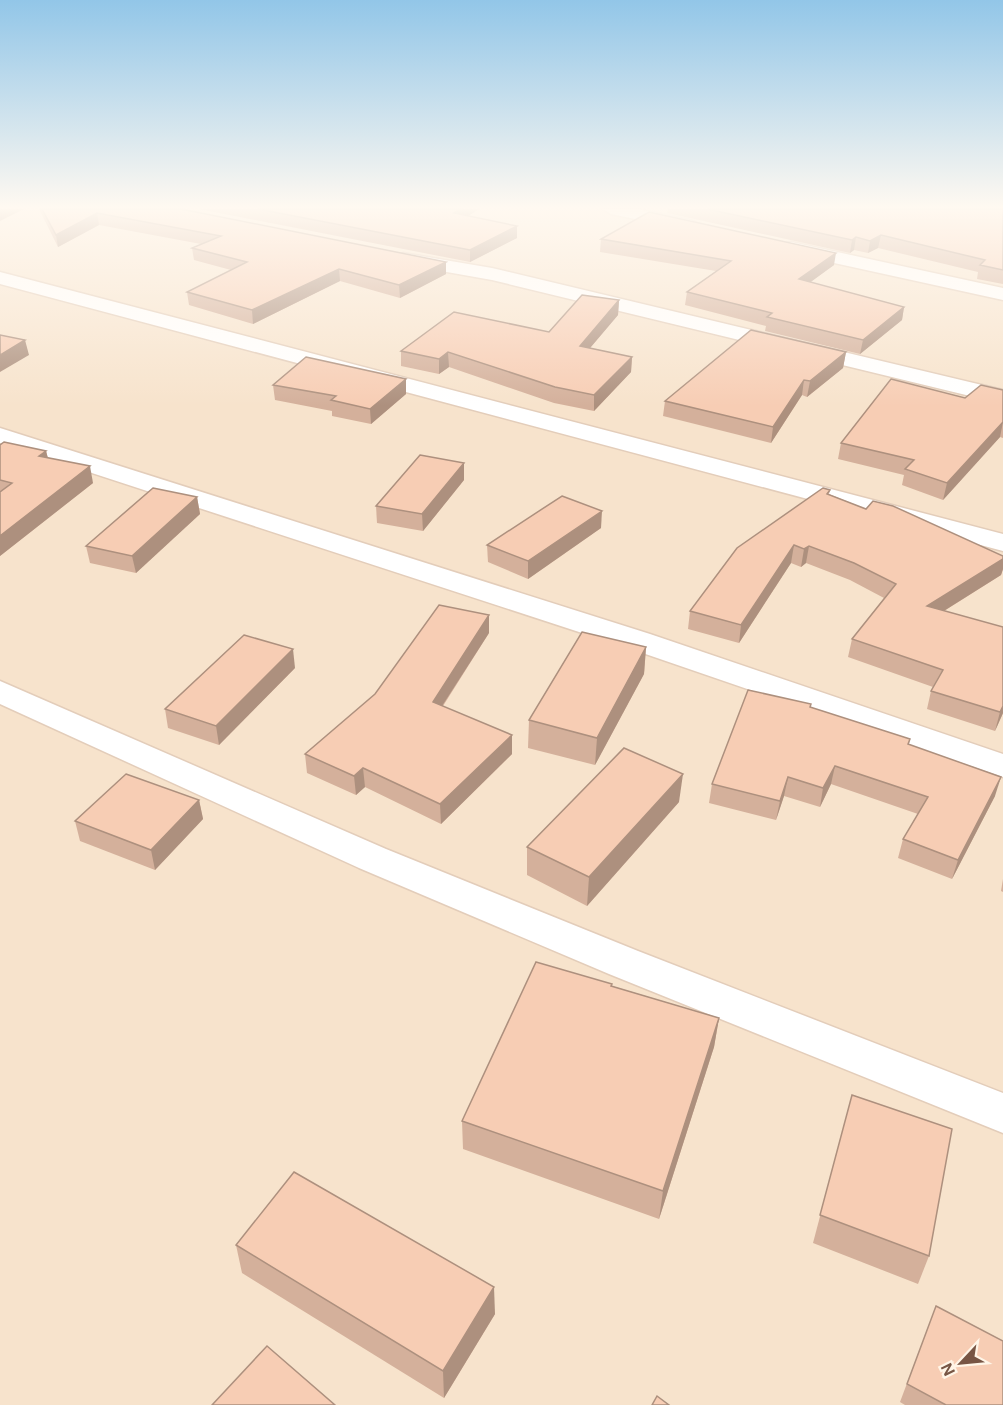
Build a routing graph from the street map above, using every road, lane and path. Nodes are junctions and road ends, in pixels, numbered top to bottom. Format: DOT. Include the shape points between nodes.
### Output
graph roads {
  1 [pos="494,275"];
  2 [pos="913,275"];
  3 [pos="0,278"];
  4 [pos="1003,294"];
  5 [pos="1003,397"];
  6 [pos="0,435"];
  7 [pos="1003,543"];
  8 [pos="0,692"];
  9 [pos="1003,766"];
  10 [pos="1003,1113"];
  1 -- 5 [label="street"];
  2 -- 4 [label="street"];
  3 -- 7 [label="street"];
  6 -- 9 [label="street" via="639,641"];
  8 -- 10 [label="street" via="137,757 607,957"];
}
